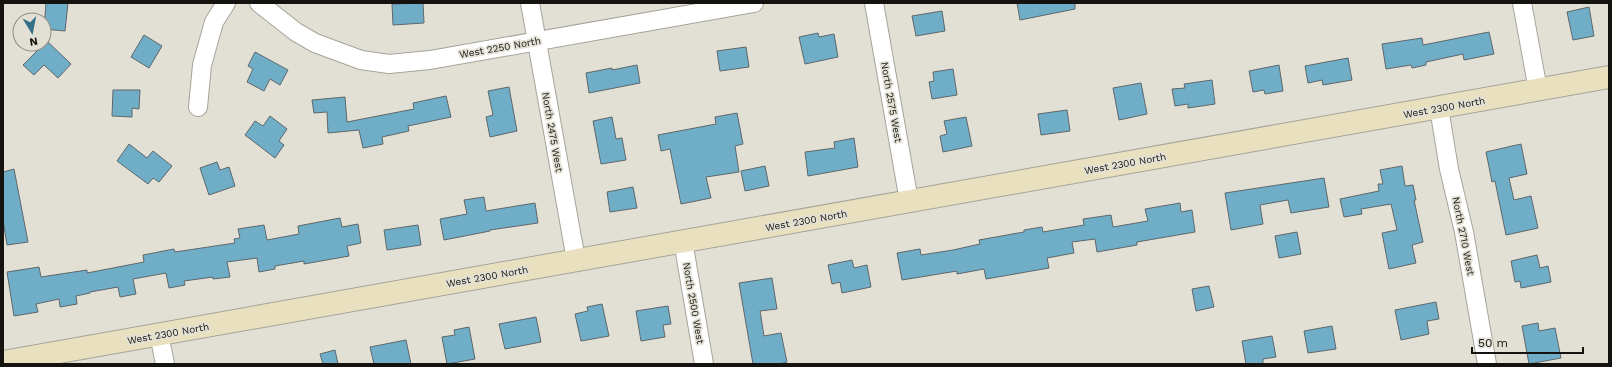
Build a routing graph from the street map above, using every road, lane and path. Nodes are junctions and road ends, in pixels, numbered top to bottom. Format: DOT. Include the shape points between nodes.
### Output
graph roads {
  1 [pos="226,3"];
  2 [pos="260,3"];
  3 [pos="530,3"];
  4 [pos="754,3"];
  5 [pos="874,3"];
  6 [pos="1522,3"];
  7 [pos="537,41"];
  8 [pos="1609,77"];
  9 [pos="1538,90"];
  10 [pos="198,107"];
  11 [pos="1438,108"];
  12 [pos="910,201"];
  13 [pos="683,242"];
  14 [pos="576,260"];
  15 [pos="160,334"];
  16 [pos="3,362"];
  17 [pos="165,364"];
  18 [pos="704,364"];
  19 [pos="1485,364"];
  1 -- 10 [label="street" via="214,22 202,65"];
  2 -- 7 [label="street, West 2250 North" via="296,32 315,43 361,60 388,64 430,60"];
  3 -- 7 [label="street, North 2475 West"];
  4 -- 7 [label="street, West 2250 North"];
  5 -- 12 [label="street, North 2575 West"];
  6 -- 9 [label="street"];
  7 -- 14 [label="street, North 2475 West"];
  8 -- 9 [label="street, West 2300 North"];
  9 -- 11 [label="street, West 2300 North"];
  11 -- 12 [label="street, West 2300 North"];
  11 -- 19 [label="street, North 2710 West" via="1464,232"];
  12 -- 13 [label="street, West 2300 North"];
  13 -- 14 [label="street, West 2300 North"];
  13 -- 18 [label="street, North 2500 West"];
  14 -- 15 [label="street, West 2300 North"];
  15 -- 16 [label="street, West 2300 North"];
  15 -- 17 [label="street"];
}
